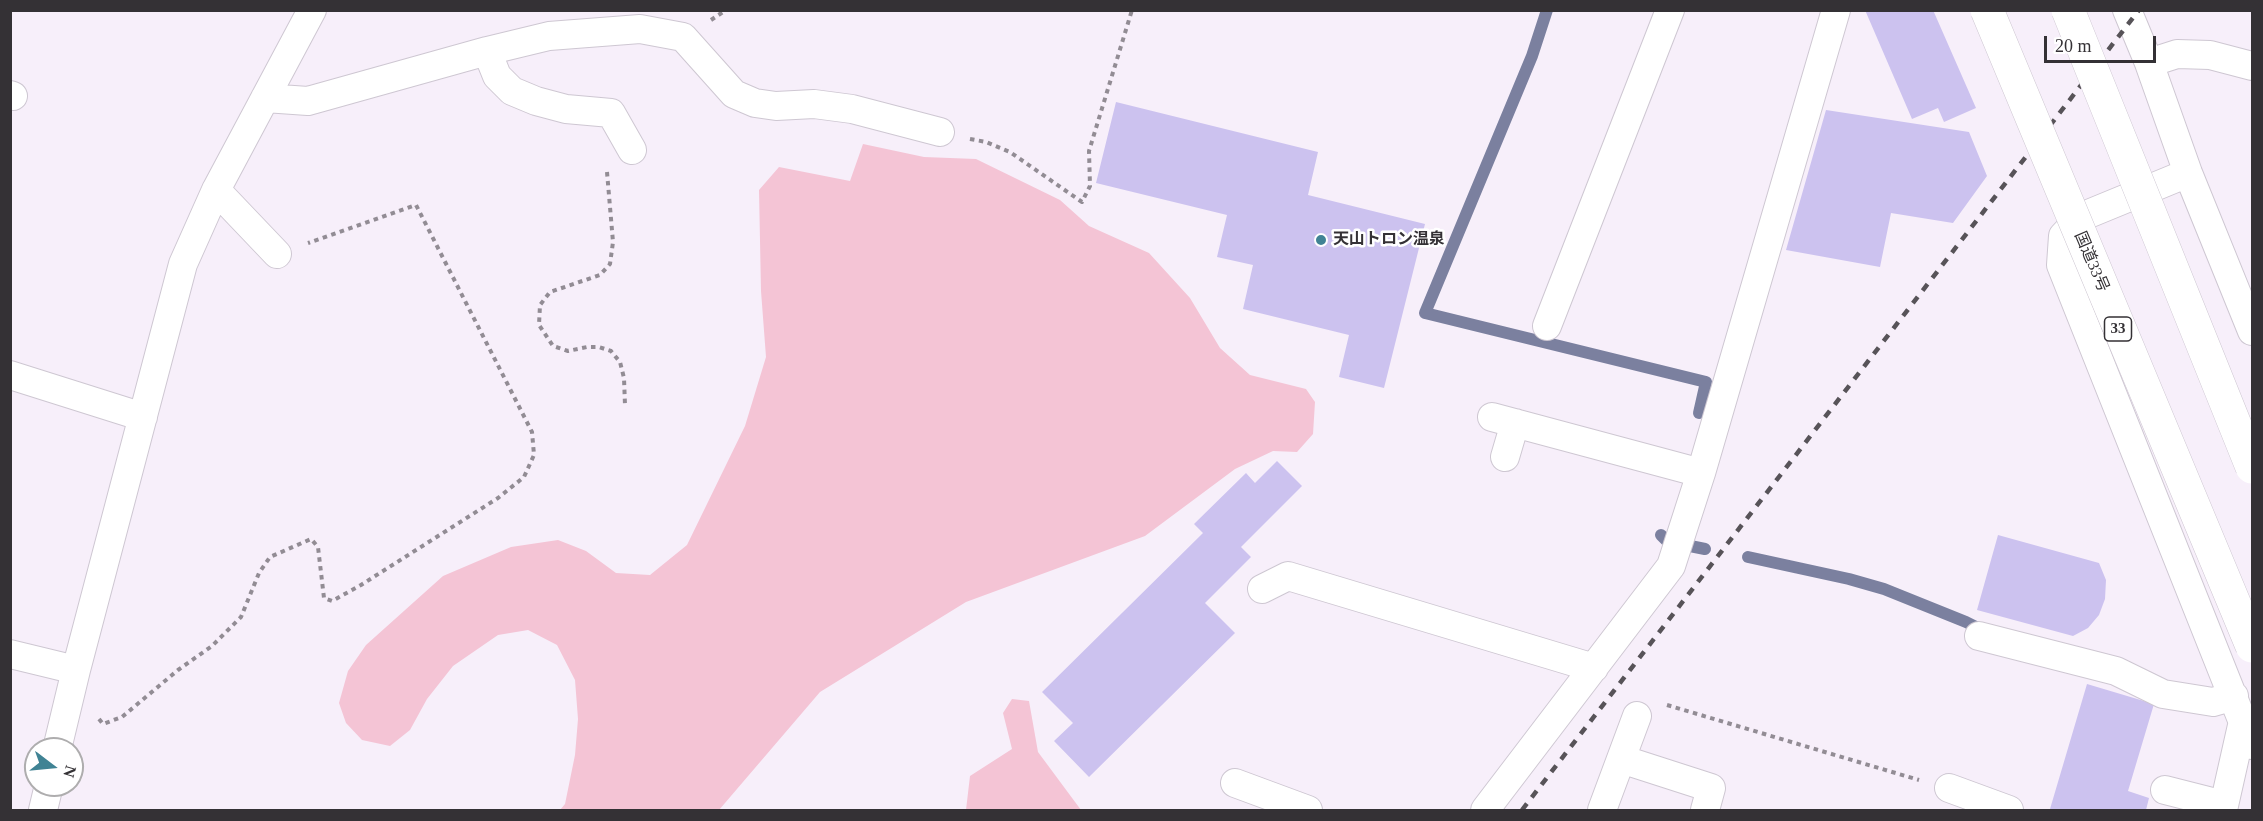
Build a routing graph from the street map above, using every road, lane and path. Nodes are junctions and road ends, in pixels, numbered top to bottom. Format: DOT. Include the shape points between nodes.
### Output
graph roads {
  1 [pos="312,10"];
  2 [pos="1132,10"];
  3 [pos="1670,10"];
  4 [pos="1836,10"];
  5 [pos="1987,10"];
  6 [pos="2068,10"];
  7 [pos="2127,10"];
  8 [pos="487,51"];
  9 [pos="2149,63"];
  10 [pos="2253,66"];
  11 [pos="266,98"];
  12 [pos="940,132"];
  13 [pos="632,150"];
  14 [pos="607,168"];
  15 [pos="2188,172"];
  16 [pos="216,190"];
  17 [pos="277,254"];
  18 [pos="1547,326"];
  19 [pos="2253,331"];
  20 [pos="10,375"];
  21 [pos="625,405"];
  22 [pos="143,417"];
  23 [pos="1505,457"];
  24 [pos="2253,467"];
  25 [pos="1701,473"];
  26 [pos="1262,589"];
  27 [pos="1979,636"];
  28 [pos="2253,646"];
  29 [pos="10,654"];
  30 [pos="1594,668"];
  31 [pos="73,682"];
  32 [pos="1637,716"];
  33 [pos="2243,721"];
  34 [pos="60,737"];
  35 [pos="1621,759"];
  36 [pos="1235,783"];
  37 [pos="1949,788"];
  38 [pos="2165,790"];
  39 [pos="2223,808"];
  40 [pos="1308,810"];
  41 [pos="1485,810"];
  42 [pos="1602,810"];
  43 [pos="1704,810"];
  44 [pos="2009,810"];
  1 -- 11 [label="street"];
  2 -- 12 [label="path" via="1089,151 1090,186 1083,202 1010,152 986,142"];
  3 -- 18 [label="street"];
  4 -- 25 [label="street"];
  5 -- 28 [label="highway, 国道33号 / 33, bridge"];
  6 -- 24 [label="highway, bridge"];
  7 -- 9 [label="street"];
  8 -- 11 [label="street" via="308,101"];
  8 -- 12 [label="street" via="549,36 640,29 683,37 734,94 755,103 852,109"];
  8 -- 13 [label="street" via="497,76 512,91 566,109 611,112"];
  9 -- 10 [label="street" via="2177,54 2210,55"];
  9 -- 15 [label="street"];
  11 -- 16 [label="street"];
  14 -- 21 [label="path" via="613,242 610,264 600,275 550,292 540,305 539,325 553,346 567,351 587,347 611,351 620,362"];
  15 -- 19 [label="street"];
  15 -- 33 [label="street" via="2081,217 2062,236 2061,265"];
  16 -- 17 [label="street"];
  16 -- 22 [label="street" via="183,264"];
  17 -- 31 [label="path" via="416,205 532,432 534,455 524,477 498,498 332,601 324,598 318,548 311,539 270,557 241,617 212,646 122,717 103,724"];
  20 -- 22 [label="street"];
  22 -- 31 [label="street"];
  23 -- 25 [label="street" via="1503,420"];
  25 -- 30 [label="street" via="1671,566"];
  26 -- 30 [label="street" via="1288,576"];
  27 -- 33 [label="street" via="2116,671 2163,694 2213,702"];
  29 -- 31 [label="street"];
  30 -- 41 [label="street"];
  31 -- 34 [label="street"];
  32 -- 35 [label="street"];
  32 -- 37 [label="path" via="1660,703"];
  33 -- 39 [label="street"];
  35 -- 42 [label="street"];
  35 -- 43 [label="street" via="1711,788"];
  36 -- 40 [label="street"];
  37 -- 44 [label="street"];
  38 -- 39 [label="street"];
}
